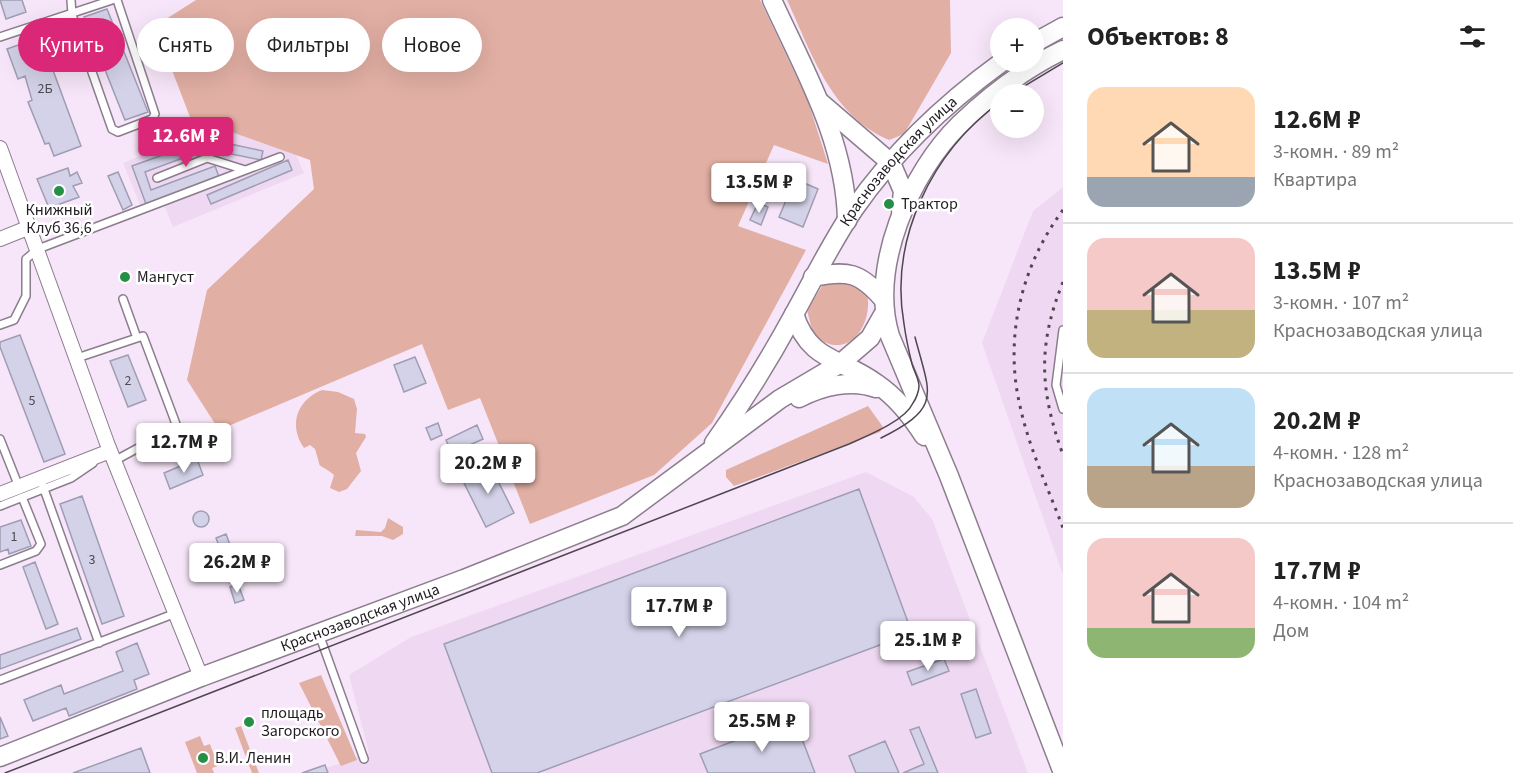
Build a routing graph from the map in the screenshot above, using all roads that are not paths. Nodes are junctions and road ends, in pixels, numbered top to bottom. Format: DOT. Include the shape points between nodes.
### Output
graph roads {
  1 [pos="71,0"];
  2 [pos="112,0"];
  3 [pos="117,0"];
  4 [pos="772,0"];
  5 [pos="72,15"];
  6 [pos="1063,27"];
  7 [pos="0,37"];
  8 [pos="1044,37"];
  9 [pos="1063,50"];
  10 [pos="990,71"];
  11 [pos="820,102"];
  12 [pos="0,148"];
  13 [pos="280,157"];
  14 [pos="891,163"];
  15 [pos="244,170"];
  16 [pos="157,178"];
  17 [pos="900,219"];
  18 [pos="847,220"];
  19 [pos="30,227"];
  20 [pos="0,239"];
  21 [pos="38,249"];
  22 [pos="813,277"];
  23 [pos="123,298"];
  24 [pos="883,307"];
  25 [pos="794,314"];
  26 [pos="0,325"];
  27 [pos="1063,330"];
  28 [pos="137,338"];
  29 [pos="77,358"];
  30 [pos="841,363"];
  31 [pos="885,391"];
  32 [pos="1063,409"];
  33 [pos="754,420"];
  34 [pos="1,443"];
  35 [pos="706,455"];
  36 [pos="112,456"];
  37 [pos="949,476"];
  38 [pos="42,484"];
  39 [pos="21,492"];
  40 [pos="0,494"];
  41 [pos="0,506"];
  42 [pos="0,565"];
  43 [pos="176,614"];
  44 [pos="319,634"];
  45 [pos="99,642"];
  46 [pos="201,677"];
  47 [pos="0,680"];
  48 [pos="0,757"];
  49 [pos="364,759"];
  50 [pos="1063,773"];
  1 -- 5 [label="lane"];
  2 -- 5 [label="lane"];
  3 -- 5 [label="lane" via="155,114 153,119 118,132 112,129"];
  4 -- 11 [label="main road"];
  5 -- 7 [label="lane"];
  6 -- 8 [label="main road"];
  9 -- 17 [label="main road, Краснозаводская улица" via="1003,87 960,124 930,164"];
  10 -- 14 [label="main road, Краснозаводская улица" via="971,84"];
  11 -- 14 [label="main road"];
  11 -- 18 [label="main road" via="839,160"];
  12 -- 19 [label="street"];
  13 -- 15 [label="lane"];
  14 -- 17 [label="main road" via="903,191"];
  14 -- 18 [label="main road, Краснозаводская улица"];
  15 -- 16 [label="lane" via="207,158"];
  15 -- 21 [label="lane"];
  17 -- 24 [label="main road, Краснозаводская улица" via="891,245"];
  18 -- 22 [label="main road, Краснозаводская улица"];
  19 -- 20 [label="street"];
  19 -- 21 [label="street"];
  21 -- 26 [label="lane" via="26,260 26,296 14,320"];
  21 -- 29 [label="street"];
  22 -- 24 [label="main road" via="854,274 871,285"];
  22 -- 25 [label="main road"];
  23 -- 28 [label="lane"];
  24 -- 30 [label="main road" via="870,338"];
  24 -- 37 [label="main road" via="902,367"];
  25 -- 30 [label="main road" via="805,341 817,352"];
  25 -- 35 [label="main road" via="746,398"];
  27 -- 32 [label="lane" via="1056,385"];
  28 -- 29 [label="lane"];
  28 -- 36 [label="lane" via="143,336 177,427"];
  29 -- 36 [label="street"];
  30 -- 31 [label="main road"];
  30 -- 33 [label="main road" via="780,399"];
  31 -- 33 [label="main road" via="866,384 837,385 807,394"];
  31 -- 37 [label="main road" via="912,419"];
  33 -- 35 [label="main road, Краснозаводская улица"];
  34 -- 39 [label="lane"];
  35 -- 44 [label="main road, Краснозаводская улица" via="622,516"];
  36 -- 38 [label="street"];
  36 -- 43 [label="street"];
  37 -- 50 [label="main road"];
  38 -- 39 [label="street"];
  38 -- 45 [label="lane"];
  39 -- 40 [label="street"];
  39 -- 41 [label="lane"];
  39 -- 42 [label="lane" via="41,544 36,551"];
  43 -- 45 [label="lane"];
  43 -- 46 [label="street"];
  44 -- 46 [label="main road, Краснозаводская улица"];
  44 -- 49 [label="lane"];
  45 -- 47 [label="lane"];
  46 -- 48 [label="main road, Краснозаводская улица"];
}
